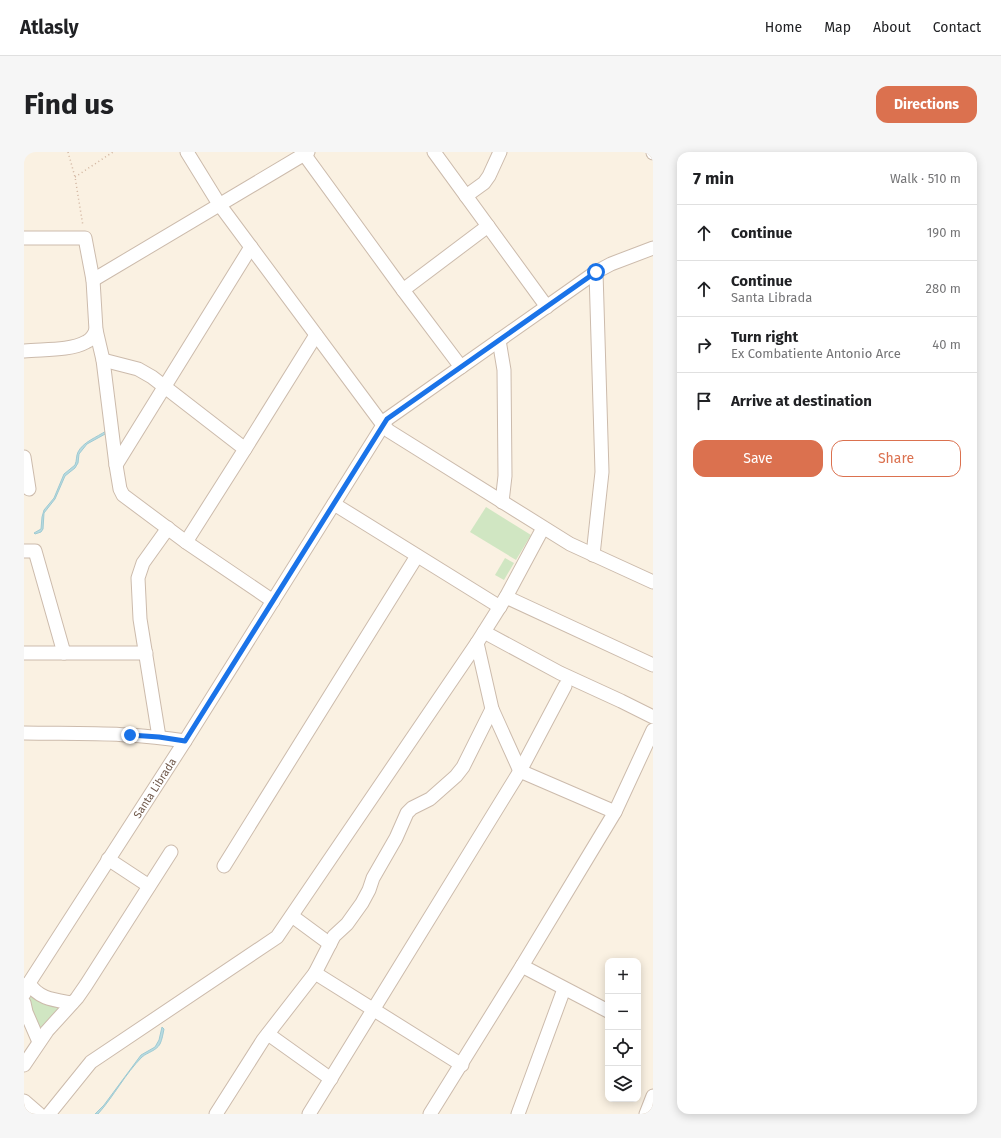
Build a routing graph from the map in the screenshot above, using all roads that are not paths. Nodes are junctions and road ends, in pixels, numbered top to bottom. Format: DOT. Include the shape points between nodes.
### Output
graph roads {
  1 [pos="187,152"];
  2 [pos="434,152"];
  3 [pos="500,152"];
  4 [pos="306,153"];
  5 [pos="466,196"];
  6 [pos="219,204"];
  7 [pos="488,226"];
  8 [pos="24,238"];
  9 [pos="251,247"];
  10 [pos="653,248"];
  11 [pos="596,272"];
  12 [pos="93,280"];
  13 [pos="403,290"];
  14 [pos="547,307"];
  15 [pos="96,330"];
  16 [pos="316,335"];
  17 [pos="499,340"];
  18 [pos="24,351"];
  19 [pos="103,360"];
  20 [pos="462,367"];
  21 [pos="164,387"];
  22 [pos="385,422"];
  23 [pos="245,449"];
  24 [pos="24,457"];
  25 [pos="116,465"];
  26 [pos="29,489"];
  27 [pos="502,502"];
  28 [pos="334,504"];
  29 [pos="168,528"];
  30 [pos="543,528"];
  31 [pos="186,542"];
  32 [pos="24,551"];
  33 [pos="593,555"];
  34 [pos="417,556"];
  35 [pos="653,582"];
  36 [pos="273,601"];
  37 [pos="503,602"];
  38 [pos="484,632"];
  39 [pos="477,643"];
  40 [pos="24,653"];
  41 [pos="64,653"];
  42 [pos="146,653"];
  43 [pos="653,665"];
  44 [pos="565,686"];
  45 [pos="492,709"];
  46 [pos="653,717"];
  47 [pos="653,730"];
  48 [pos="24,734"];
  49 [pos="159,737"];
  50 [pos="185,741"];
  51 [pos="520,771"];
  52 [pos="615,812"];
  53 [pos="171,852"];
  54 [pos="108,859"];
  55 [pos="224,866"];
  56 [pos="149,886"];
  57 [pos="292,916"];
  58 [pos="330,944"];
  59 [pos="522,966"];
  60 [pos="315,973"];
  61 [pos="26,988"];
  62 [pos="564,989"];
  63 [pos="24,1003"];
  64 [pos="72,1003"];
  65 [pos="373,1010"];
  66 [pos="605,1010"];
  67 [pos="268,1034"];
  68 [pos="39,1042"];
  69 [pos="24,1065"];
  70 [pos="462,1065"];
  71 [pos="331,1079"];
  72 [pos="653,1096"];
  73 [pos="24,1101"];
  74 [pos="39,1114"];
  75 [pos="48,1114"];
  76 [pos="216,1114"];
  77 [pos="309,1114"];
  78 [pos="430,1114"];
  79 [pos="518,1114"];
  80 [pos="646,1114"];
  1 -- 6 [label="street"];
  2 -- 5 [label="street"];
  3 -- 5 [label="street" via="484,183"];
  4 -- 6 [label="street"];
  4 -- 13 [label="street"];
  5 -- 7 [label="street"];
  6 -- 9 [label="street"];
  6 -- 12 [label="street"];
  7 -- 13 [label="street"];
  7 -- 14 [label="street"];
  8 -- 12 [label="street" via="85,238"];
  9 -- 16 [label="street"];
  9 -- 21 [label="street"];
  10 -- 11 [label="street"];
  11 -- 14 [label="street"];
  11 -- 33 [label="street" via="602,472"];
  12 -- 15 [label="street"];
  13 -- 20 [label="street"];
  14 -- 17 [label="street"];
  15 -- 18 [label="street" via="88,342 72,348"];
  15 -- 19 [label="street"];
  16 -- 22 [label="street"];
  16 -- 23 [label="street"];
  17 -- 20 [label="street"];
  17 -- 27 [label="street" via="504,370 505,476"];
  19 -- 21 [label="street" via="138,369"];
  19 -- 25 [label="street"];
  20 -- 22 [label="street"];
  21 -- 23 [label="street"];
  21 -- 25 [label="street"];
  22 -- 27 [label="street" via="389,431"];
  22 -- 28 [label="street, Santa Librada"];
  23 -- 31 [label="street"];
  24 -- 26 [label="street"];
  25 -- 29 [label="street" via="123,495"];
  27 -- 30 [label="street"];
  28 -- 34 [label="street"];
  28 -- 36 [label="street, Santa Librada"];
  29 -- 31 [label="street"];
  29 -- 42 [label="street" via="143,563 138,578 140,619"];
  30 -- 33 [label="street"];
  30 -- 37 [label="street"];
  31 -- 36 [label="street"];
  32 -- 41 [label="street" via="36,551"];
  33 -- 35 [label="street"];
  34 -- 37 [label="street"];
  34 -- 55 [label="street"];
  36 -- 50 [label="street, Santa Librada"];
  37 -- 38 [label="street"];
  37 -- 43 [label="street"];
  38 -- 39 [label="street"];
  38 -- 46 [label="street" via="560,673"];
  39 -- 45 [label="street"];
  39 -- 57 [label="street"];
  40 -- 41 [label="street"];
  41 -- 42 [label="street"];
  42 -- 49 [label="street"];
  44 -- 51 [label="street"];
  45 -- 51 [label="street"];
  45 -- 58 [label="street" via="456,776 430,799 412,808 407,814 373,878 366,897"];
  47 -- 52 [label="street"];
  48 -- 49 [label="street"];
  49 -- 50 [label="street"];
  50 -- 54 [label="street, Santa Librada"];
  51 -- 52 [label="street"];
  51 -- 65 [label="street"];
  52 -- 59 [label="street"];
  53 -- 56 [label="street"];
  54 -- 56 [label="street"];
  54 -- 61 [label="street, Santa Librada"];
  56 -- 64 [label="street"];
  57 -- 58 [label="street"];
  57 -- 75 [label="street" via="277,937 90,1062"];
  58 -- 60 [label="street"];
  59 -- 62 [label="street"];
  59 -- 70 [label="street"];
  60 -- 65 [label="street"];
  60 -- 67 [label="street"];
  61 -- 64 [label="street" via="40,995"];
  62 -- 66 [label="street"];
  62 -- 79 [label="street"];
  63 -- 68 [label="street"];
  64 -- 68 [label="street"];
  65 -- 70 [label="street"];
  65 -- 71 [label="street"];
  67 -- 71 [label="street"];
  67 -- 76 [label="street"];
  68 -- 69 [label="street"];
  70 -- 78 [label="street"];
  71 -- 77 [label="street"];
  72 -- 80 [label="street"];
  73 -- 74 [label="street"];
}
